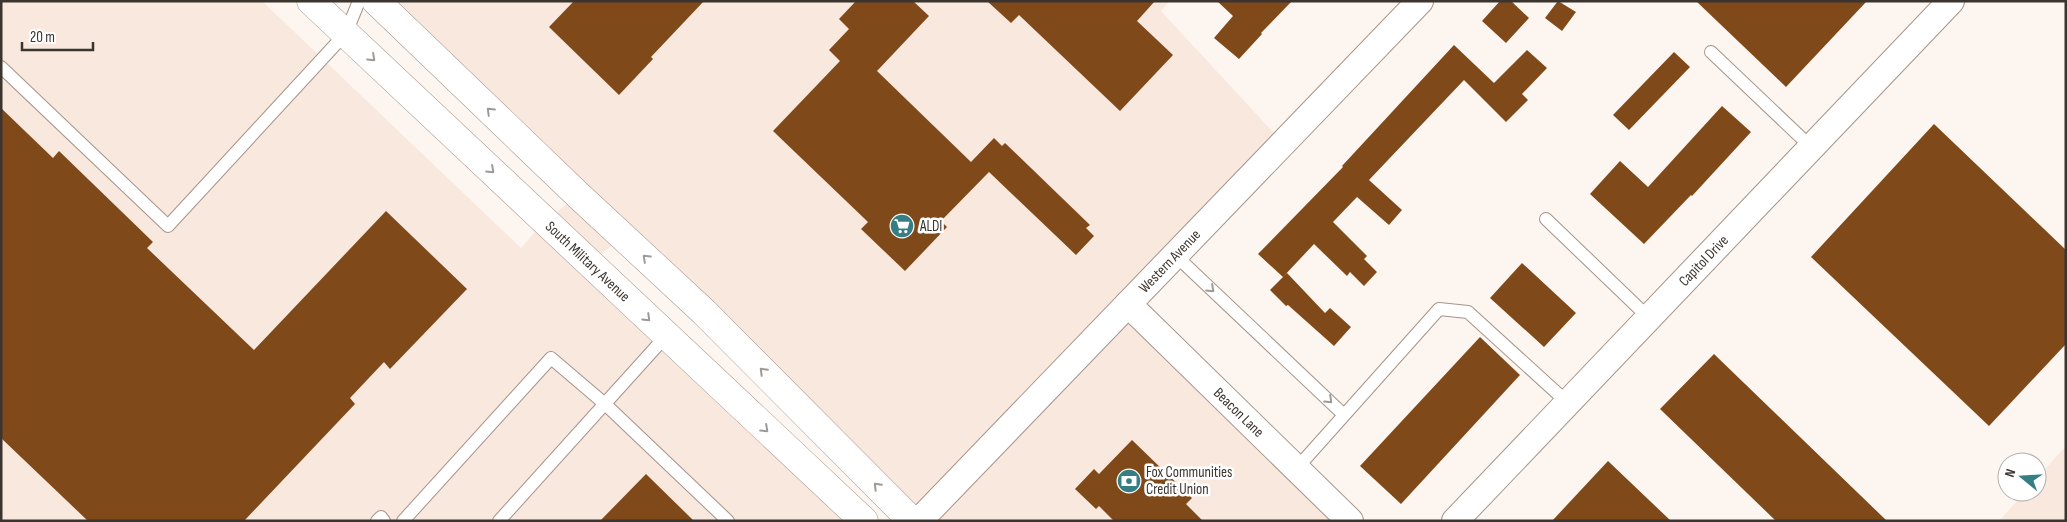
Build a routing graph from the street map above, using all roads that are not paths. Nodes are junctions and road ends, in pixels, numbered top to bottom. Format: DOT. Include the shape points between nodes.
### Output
graph roads {
  1 [pos="311,1"];
  2 [pos="359,1"];
  3 [pos="376,1"];
  4 [pos="1420,1"];
  5 [pos="1952,1"];
  6 [pos="346,33"];
  7 [pos="1711,52"];
  8 [pos="1,67"];
  9 [pos="1812,148"];
  10 [pos="1546,219"];
  11 [pos="1175,255"];
  12 [pos="1128,304"];
  13 [pos="1649,318"];
  14 [pos="666,336"];
  15 [pos="1568,403"];
  16 [pos="604,404"];
  17 [pos="1344,415"];
  18 [pos="1297,468"];
  19 [pos="377,521"];
  20 [pos="384,521"];
  21 [pos="403,521"];
  22 [pos="499,521"];
  23 [pos="728,521"];
  24 [pos="864,521"];
  25 [pos="912,521"];
  26 [pos="920,521"];
  27 [pos="1350,521"];
  28 [pos="1456,521"];
  1 -- 6 [label="main road, South Military Avenue"];
  2 -- 6 [label="lane"];
  25 -- 3 [label="main road, one-way" via="704,312"];
  4 -- 11 [label="street, Western Avenue"];
  5 -- 9 [label="street, Capitol Drive"];
  6 -- 8 [label="lane" via="168,226"];
  6 -- 14 [label="main road, South Military Avenue, one-way"];
  7 -- 9 [label="lane"];
  9 -- 13 [label="street, Capitol Drive"];
  10 -- 13 [label="lane"];
  11 -- 12 [label="street, Western Avenue"];
  11 -- 17 [label="lane, one-way"];
  12 -- 18 [label="street, Beacon Lane"];
  12 -- 26 [label="street, Western Avenue"];
  13 -- 15 [label="street, Capitol Drive"];
  14 -- 16 [label="lane"];
  14 -- 24 [label="main road, South Military Avenue, one-way"];
  15 -- 17 [label="lane" via="1468,312 1439,309"];
  15 -- 28 [label="street, Capitol Drive"];
  16 -- 21 [label="lane" via="551,358"];
  16 -- 22 [label="lane"];
  16 -- 23 [label="lane"];
  17 -- 18 [label="lane"];
  18 -- 27 [label="street, Beacon Lane"];
  19 -- 20 [label="lane" via="381,517"];
}
